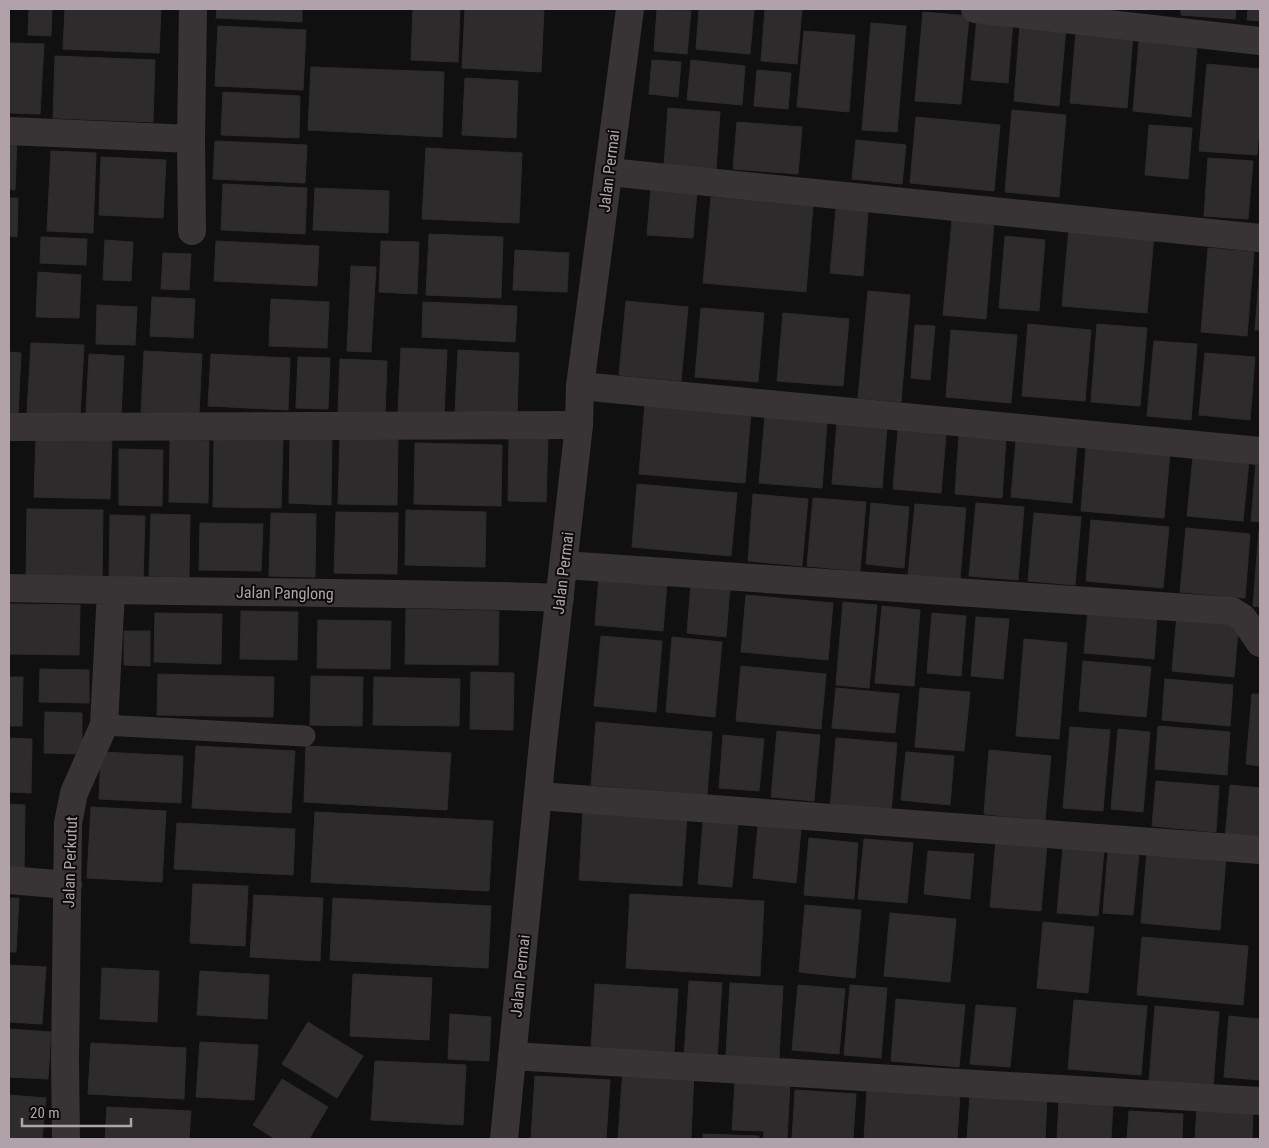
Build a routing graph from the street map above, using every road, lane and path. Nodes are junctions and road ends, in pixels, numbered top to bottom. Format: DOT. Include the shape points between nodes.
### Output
graph roads {
  1 [pos="193,9"];
  2 [pos="630,9"];
  3 [pos="975,9"];
  4 [pos="1260,41"];
  5 [pos="9,130"];
  6 [pos="191,139"];
  7 [pos="609,172"];
  8 [pos="192,231"];
  9 [pos="1260,238"];
  10 [pos="580,386"];
  11 [pos="579,425"];
  12 [pos="9,427"];
  13 [pos="1260,451"];
  14 [pos="564,565"];
  15 [pos="9,588"];
  16 [pos="111,591"];
  17 [pos="560,598"];
  18 [pos="1260,643"];
  19 [pos="104,725"];
  20 [pos="305,736"];
  21 [pos="538,796"];
  22 [pos="1260,850"];
  23 [pos="9,880"];
  24 [pos="68,885"];
  25 [pos="512,1056"];
  26 [pos="1260,1101"];
  27 [pos="66,1139"];
  28 [pos="504,1139"];
  1 -- 6 [label="street"];
  2 -- 7 [label="street, Jalan Permai"];
  3 -- 4 [label="street"];
  5 -- 6 [label="street"];
  6 -- 8 [label="street"];
  7 -- 9 [label="street"];
  7 -- 10 [label="street, Jalan Permai"];
  10 -- 11 [label="street, Jalan Permai"];
  10 -- 13 [label="street"];
  11 -- 12 [label="street"];
  11 -- 14 [label="street, Jalan Permai"];
  14 -- 17 [label="street, Jalan Permai"];
  14 -- 18 [label="street" via="1232,611 1243,618"];
  15 -- 16 [label="street, Jalan Panglong"];
  16 -- 17 [label="street, Jalan Panglong"];
  16 -- 19 [label="street, Jalan Perkutut"];
  17 -- 21 [label="street, Jalan Permai"];
  19 -- 20 [label="lane"];
  19 -- 24 [label="street, Jalan Perkutut" via="74,793 68,823"];
  21 -- 22 [label="street"];
  21 -- 25 [label="street, Jalan Permai"];
  23 -- 24 [label="street"];
  24 -- 27 [label="street, Jalan Perkutut"];
  25 -- 26 [label="street"];
  25 -- 28 [label="street, Jalan Permai"];
}
